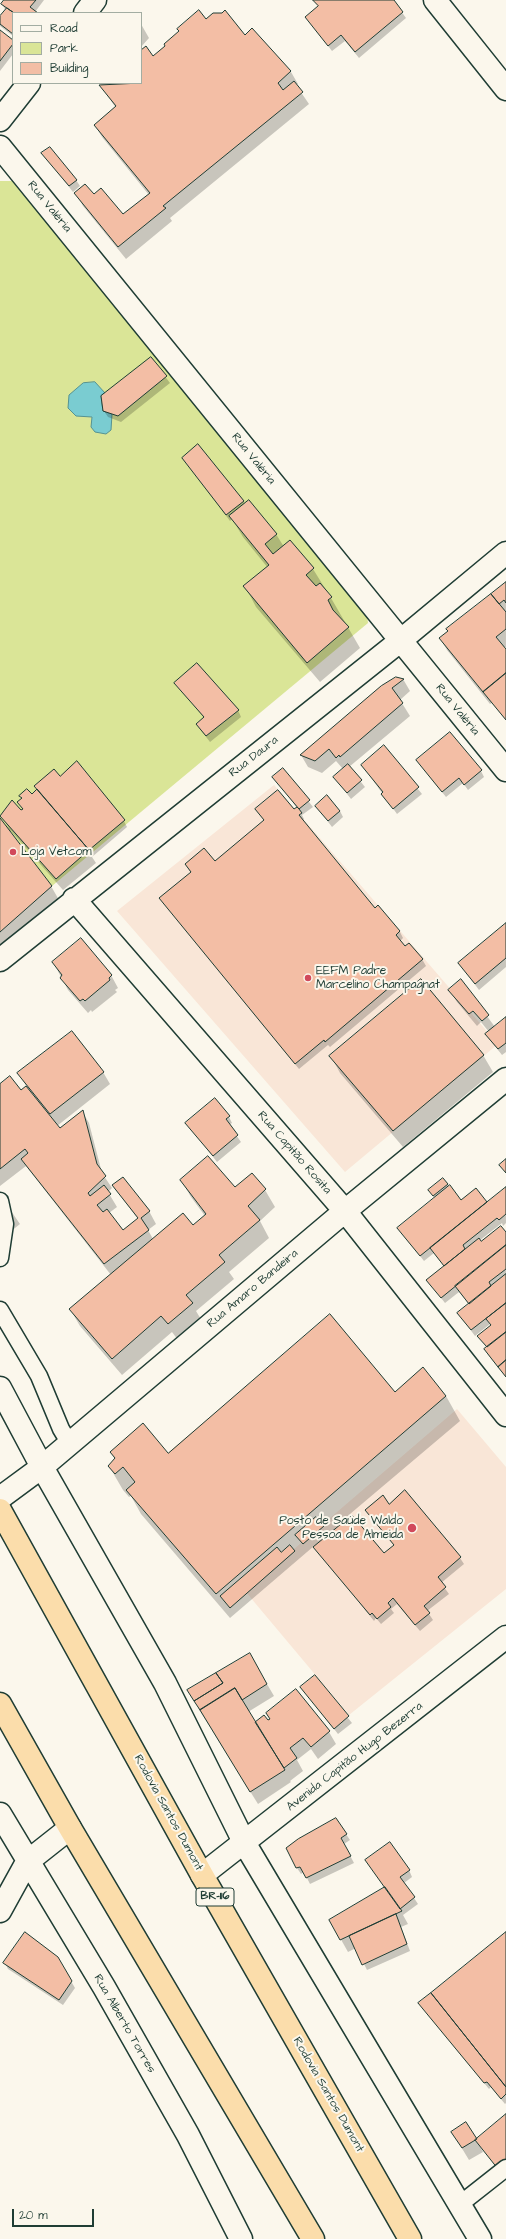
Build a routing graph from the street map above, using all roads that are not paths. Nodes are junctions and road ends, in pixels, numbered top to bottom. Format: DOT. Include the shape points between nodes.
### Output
graph roads {
  1 [pos="95,0"];
  2 [pos="435,0"];
  3 [pos="86,12"];
  4 [pos="28,84"];
  5 [pos="506,89"];
  6 [pos="0,120"];
  7 [pos="0,147"];
  8 [pos="506,553"];
  9 [pos="400,641"];
  10 [pos="506,770"];
  11 [pos="74,899"];
  12 [pos="0,960"];
  13 [pos="506,1079"];
  14 [pos="0,1201"];
  15 [pos="345,1211"];
  16 [pos="0,1258"];
  17 [pos="0,1310"];
  18 [pos="0,1388"];
  19 [pos="506,1414"];
  20 [pos="70,1444"];
  21 [pos="42,1467"];
  22 [pos="0,1498"];
  23 [pos="0,1510"];
  24 [pos="506,1637"];
  25 [pos="0,1704"];
  26 [pos="0,1814"];
  27 [pos="70,1828"];
  28 [pos="245,1844"];
  29 [pos="27,1862"];
  30 [pos="202,1875"];
  31 [pos="0,1912"];
  32 [pos="506,2168"];
  33 [pos="459,2205"];
  34 [pos="241,2239"];
  35 [pos="313,2239"];
  36 [pos="410,2239"];
  37 [pos="480,2239"];
  1 -- 3 [label="street"];
  2 -- 5 [label="street"];
  4 -- 6 [label="street"];
  7 -- 9 [label="street, Rua Valéria"];
  8 -- 9 [label="street, Rua Daura"];
  9 -- 10 [label="street, Rua Valéria"];
  9 -- 11 [label="street, Rua Daura"];
  11 -- 12 [label="street, Rua Daura"];
  11 -- 15 [label="street, Rua Capitão Rosita"];
  13 -- 15 [label="street, Rua Amaro Bandeira"];
  14 -- 16 [label="lane" via="5,1224"];
  15 -- 19 [label="street, Rua Capitão Rosita"];
  15 -- 20 [label="street, Rua Amaro Bandeira"];
  17 -- 20 [label="lane" via="39,1376"];
  18 -- 21 [label="street"];
  20 -- 21 [label="street, Rua Amaro Bandeira"];
  21 -- 22 [label="street, Rua Amaro Bandeira"];
  21 -- 28 [label="street" via="165,1683"];
  23 -- 30 [label="highway, Rodovia Santos Dumont / BR-116"];
  24 -- 28 [label="street, Avenida Capitão Hugo Bezerra"];
  25 -- 27 [label="highway"];
  26 -- 29 [label="street, Rua Alberto Torres"];
  27 -- 29 [label="street"];
  27 -- 35 [label="highway"];
  28 -- 30 [label="street, Avenida Capitão Hugo Bezerra"];
  28 -- 33 [label="street"];
  29 -- 31 [label="street"];
  29 -- 34 [label="street, Rua Alberto Torres" via="104,1987 188,2135"];
  30 -- 36 [label="highway, Rodovia Santos Dumont / BR-116"];
  32 -- 33 [label="lane"];
  33 -- 37 [label="street"];
}
